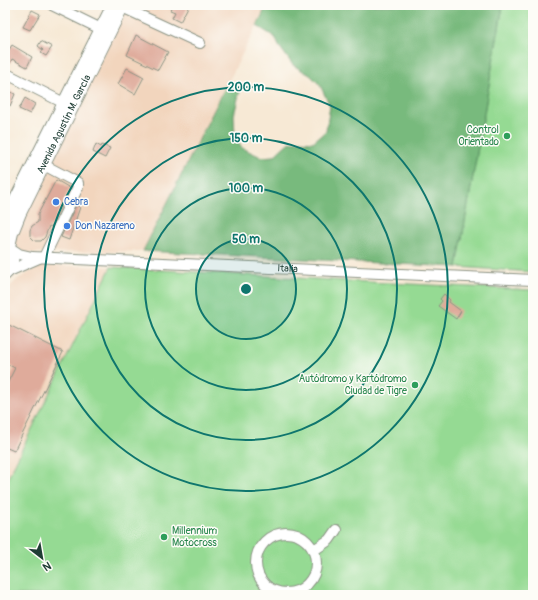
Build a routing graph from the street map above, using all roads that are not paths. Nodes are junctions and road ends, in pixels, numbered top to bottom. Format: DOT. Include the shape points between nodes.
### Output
graph roads {
  1 [pos="52,5"];
  2 [pos="119,6"];
  3 [pos="101,29"];
  4 [pos="200,43"];
  5 [pos="5,73"];
  6 [pos="64,103"];
  7 [pos="44,165"];
  8 [pos="5,221"];
  9 [pos="8,246"];
  10 [pos="44,257"];
  11 [pos="6,273"];
  12 [pos="533,280"];
  13 [pos="336,530"];
  14 [pos="314,550"];
  1 -- 3 [label="street"];
  2 -- 3 [label="main road, Avenida Agustín M. García"];
  2 -- 4 [label="street"];
  2 -- 7 [label="main road, Avenida Agustín M. García"];
  3 -- 6 [label="main road, Avenida Agustín M. García"];
  5 -- 6 [label="street"];
  6 -- 8 [label="main road, Avenida Agustín M. García"];
  7 -- 9 [label="main road, Avenida Agustín M. García" via="20,213"];
  7 -- 10 [label="street" via="77,181 78,186"];
  9 -- 10 [label="street, Italia" via="27,256"];
  9 -- 11 [label="main road, Avenida Agustín M. García" via="13,260"];
  10 -- 11 [label="street, Italia"];
  10 -- 12 [label="street, Italia"];
  13 -- 14 [label="street" via="329,540"];
  14 -- 14 [label="street" via="300,536 288,533 275,535 260,547 256,560 257,573 264,584 275,591 288,593 300,590 314,576"];
}
